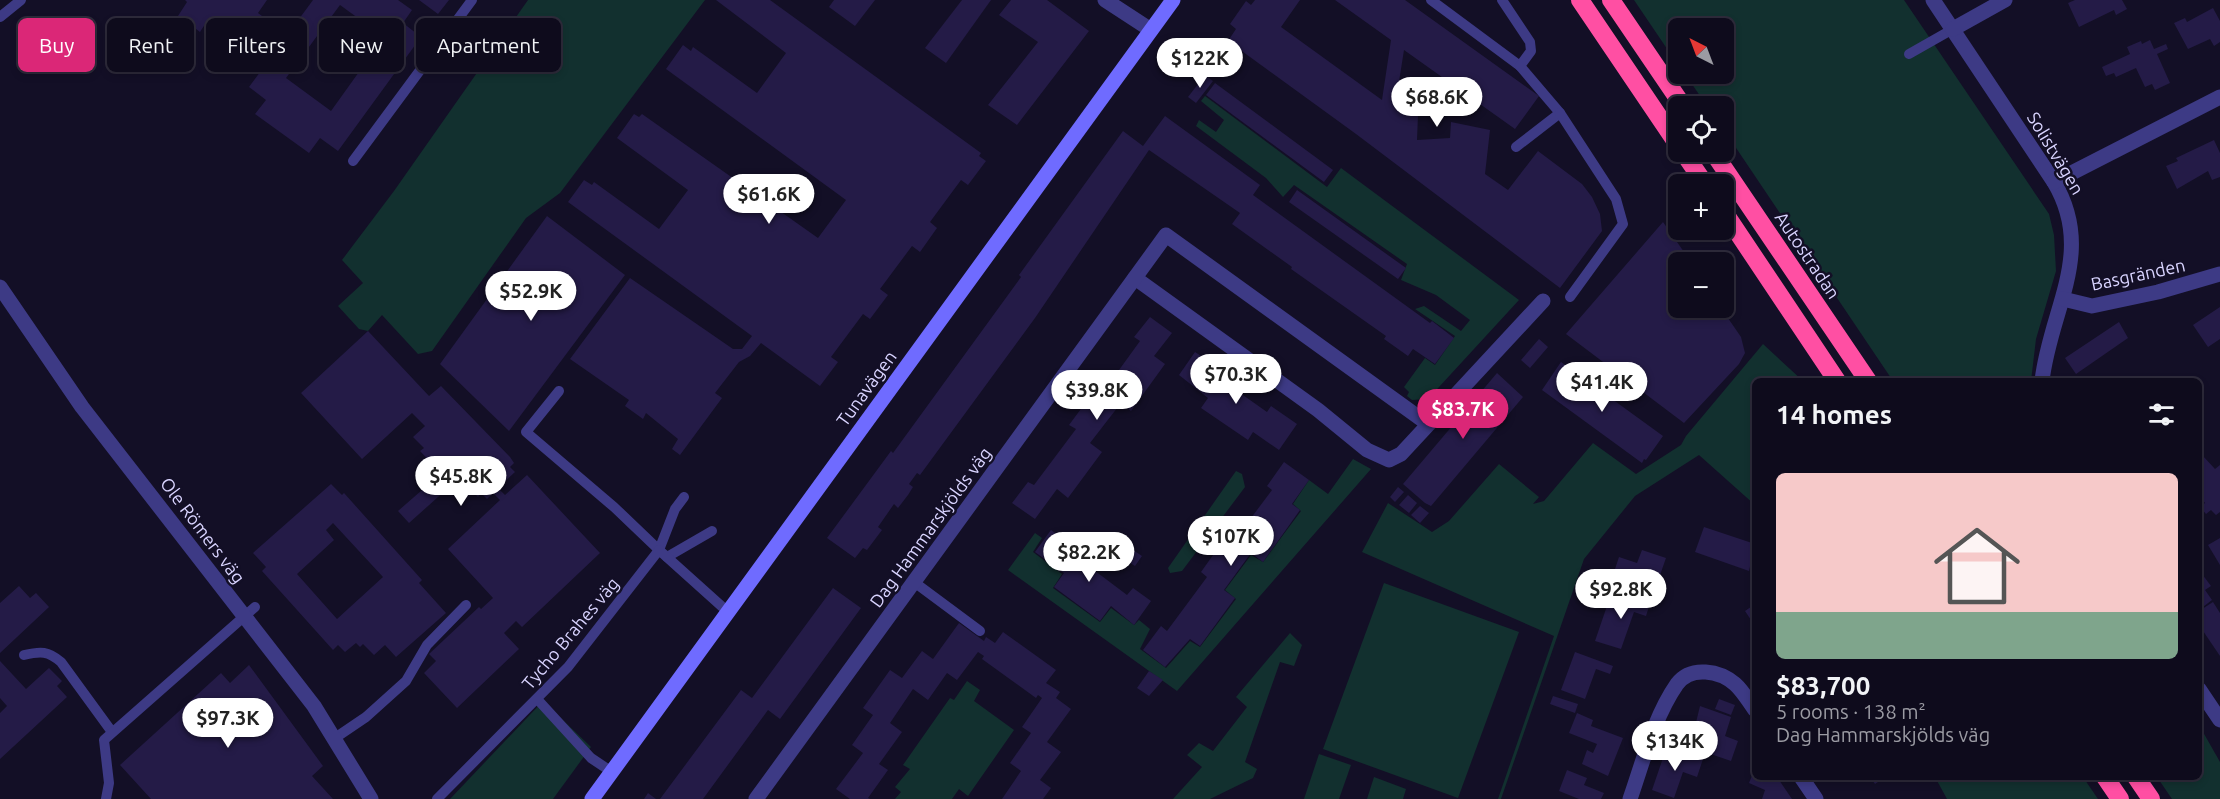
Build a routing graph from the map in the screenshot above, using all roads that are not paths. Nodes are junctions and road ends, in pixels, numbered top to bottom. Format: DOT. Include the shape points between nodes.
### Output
graph roads {
  1 [pos="21,0"];
  2 [pos="472,0"];
  3 [pos="1105,0"];
  4 [pos="1173,0"];
  5 [pos="1431,0"];
  6 [pos="1502,0"];
  7 [pos="1580,0"];
  8 [pos="1611,0"];
  9 [pos="1933,0"];
  10 [pos="2005,0"];
  11 [pos="0,17"];
  12 [pos="1953,29"];
  13 [pos="1151,30"];
  14 [pos="1909,54"];
  15 [pos="1520,66"];
  16 [pos="1676,96"];
  17 [pos="2220,97"];
  18 [pos="1560,113"];
  19 [pos="1668,130"];
  20 [pos="1516,147"];
  21 [pos="353,161"];
  22 [pos="1720,162"];
  23 [pos="2054,182"];
  24 [pos="1734,227"];
  25 [pos="2220,274"];
  26 [pos="1135,278"];
  27 [pos="0,287"];
  28 [pos="1570,297"];
  29 [pos="2063,299"];
  30 [pos="1543,302"];
  31 [pos="1835,378"];
  32 [pos="1866,378"];
  33 [pos="2043,378"];
  34 [pos="559,391"];
  35 [pos="1428,424"];
  36 [pos="684,497"];
  37 [pos="712,531"];
  38 [pos="663,554"];
  39 [pos="914,582"];
  40 [pos="466,605"];
  41 [pos="249,611"];
  42 [pos="728,612"];
  43 [pos="980,631"];
  44 [pos="24,655"];
  45 [pos="2202,693"];
  46 [pos="538,700"];
  47 [pos="1752,706"];
  48 [pos="2220,720"];
  49 [pos="108,736"];
  50 [pos="335,738"];
  51 [pos="612,772"];
  52 [pos="1803,780"];
  53 [pos="2107,780"];
  54 [pos="2138,780"];
  55 [pos="106,799"];
  56 [pos="371,799"];
  57 [pos="437,799"];
  58 [pos="591,799"];
  59 [pos="756,799"];
  60 [pos="1629,799"];
  61 [pos="1816,799"];
  62 [pos="2120,799"];
  63 [pos="2151,799"];
  1 -- 11 [label="lane"];
  2 -- 21 [label="lane"];
  3 -- 13 [label="street"];
  4 -- 13 [label="main road, Tunavägen"];
  5 -- 15 [label="lane"];
  6 -- 15 [label="lane" via="1530,42 1531,51"];
  7 -- 19 [label="highway"];
  8 -- 16 [label="highway"];
  9 -- 12 [label="street, Solistvägen"];
  10 -- 12 [label="street"];
  12 -- 14 [label="lane"];
  12 -- 23 [label="street, Solistvägen"];
  13 -- 42 [label="main road, Tunavägen"];
  15 -- 18 [label="lane"];
  17 -- 23 [label="street"];
  18 -- 20 [label="lane"];
  18 -- 28 [label="lane" via="1616,199 1623,224"];
  22 -- 32 [label="highway, Autostradan"];
  23 -- 29 [label="street, Solistvägen" via="2068,210 2072,233 2070,270"];
  24 -- 31 [label="highway"];
  25 -- 29 [label="street, Basgränden" via="2092,306"];
  26 -- 35 [label="street" via="1367,450 1389,460 1396,458"];
  26 -- 35 [label="street, Dag Hammarskjölds väg" via="1166,235"];
  26 -- 39 [label="street, Dag Hammarskjölds väg"];
  27 -- 41 [label="street, Ole Römers väg" via="82,407"];
  29 -- 33 [label="street, Solistvägen"];
  30 -- 35 [label="street"];
  34 -- 38 [label="lane" via="526,432"];
  36 -- 38 [label="lane" via="675,509"];
  37 -- 38 [label="lane"];
  38 -- 42 [label="lane"];
  38 -- 46 [label="lane, Tycho Brahes väg"];
  39 -- 43 [label="lane"];
  39 -- 59 [label="street, Dag Hammarskjölds väg"];
  40 -- 50 [label="lane" via="427,645 406,681 366,717"];
  41 -- 49 [label="lane"];
  41 -- 50 [label="street, Ole Römers väg"];
  42 -- 51 [label="main road, Tunavägen"];
  44 -- 49 [label="lane" via="51,653"];
  45 -- 48 [label="street"];
  46 -- 51 [label="lane" via="591,758"];
  46 -- 57 [label="lane, Tycho Brahes väg"];
  47 -- 60 [label="street" via="1735,684 1725,678 1709,672 1687,676 1678,683 1662,715"];
  49 -- 55 [label="lane"];
  50 -- 56 [label="street, Ole Römers väg"];
  51 -- 58 [label="main road, Tunavägen"];
  52 -- 61 [label="street"];
  53 -- 62 [label="highway"];
  54 -- 63 [label="highway"];
}
